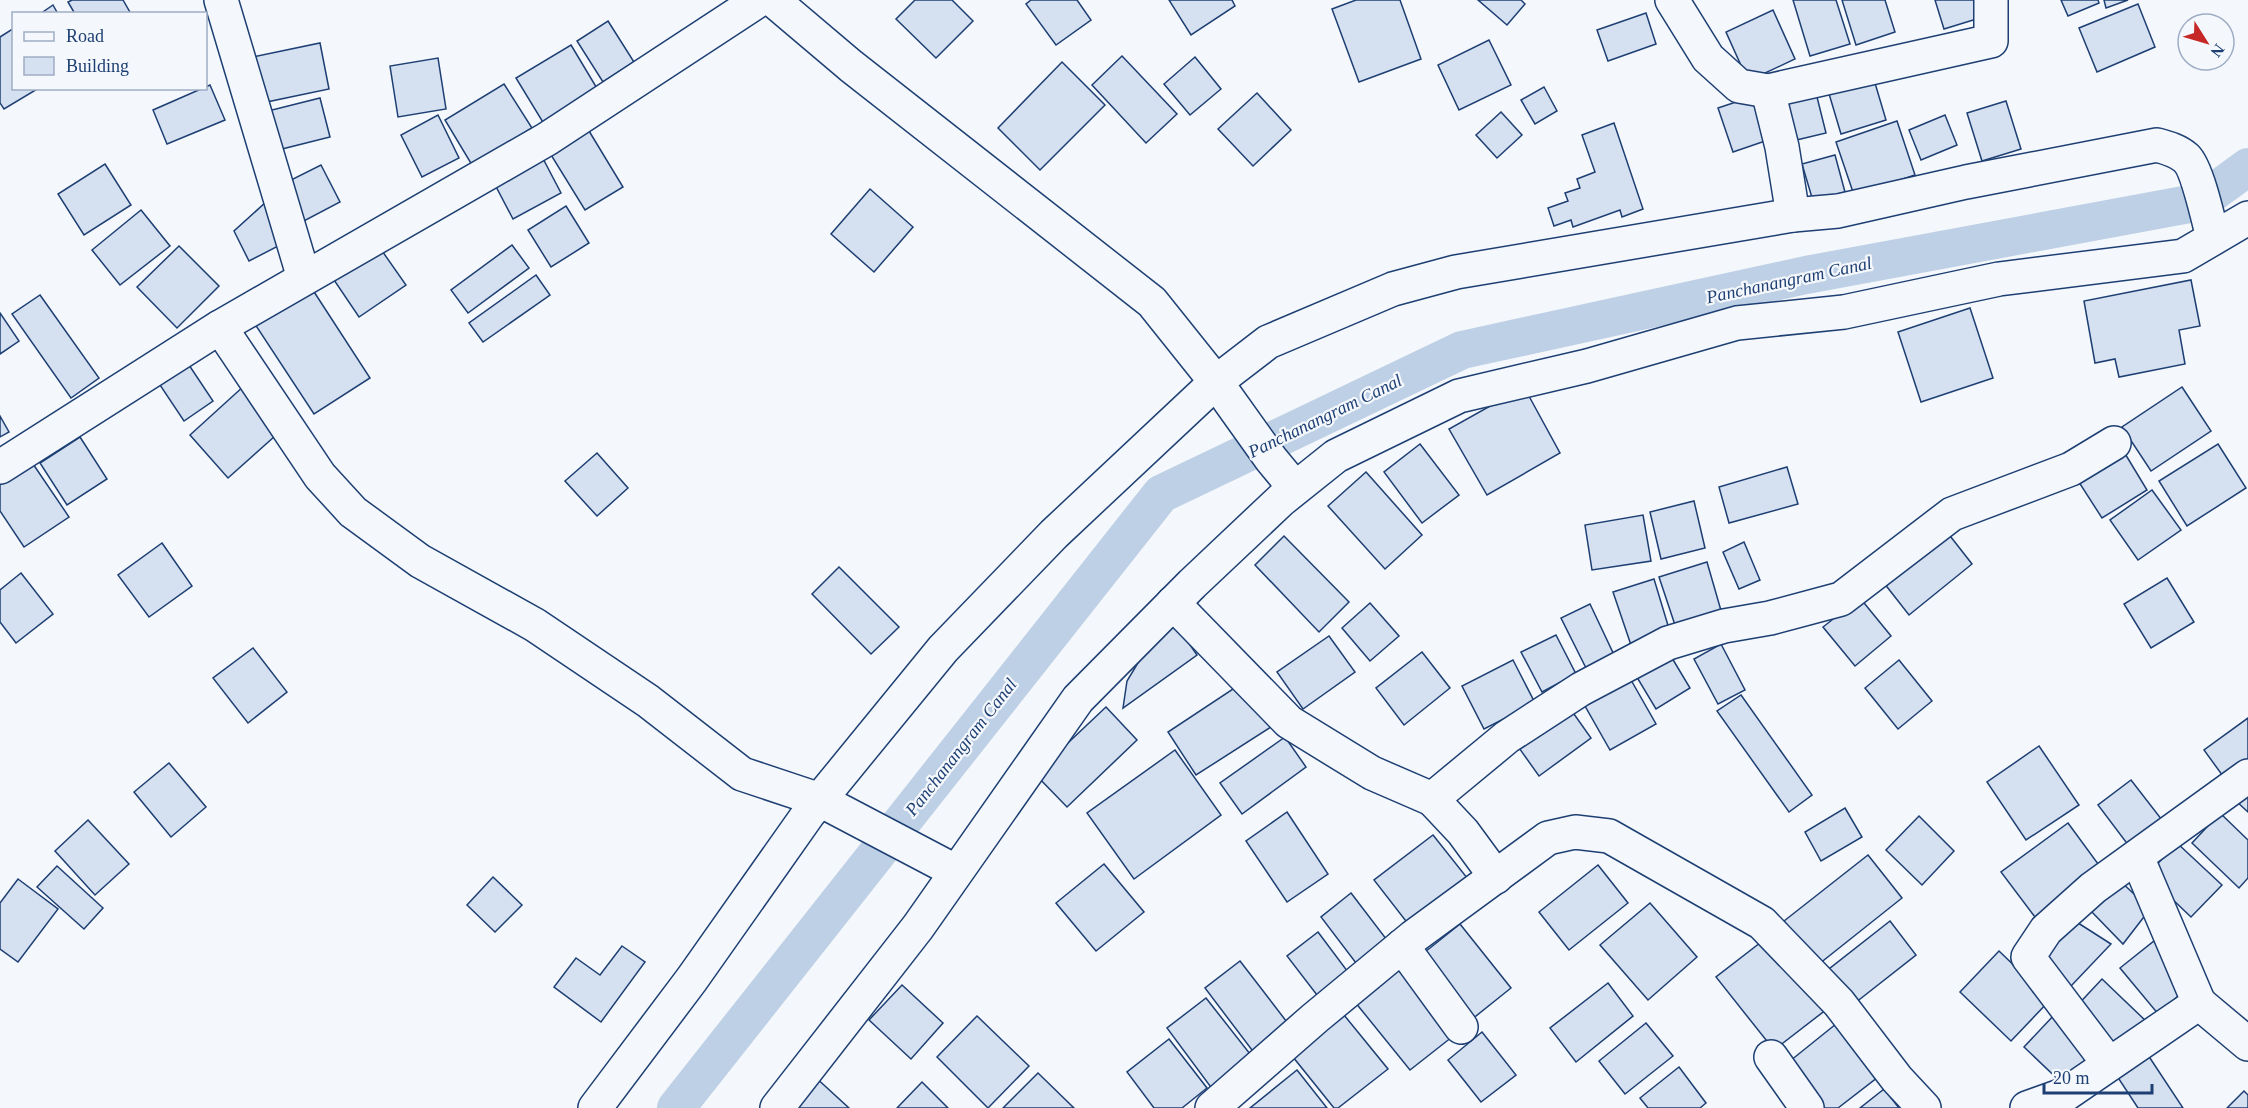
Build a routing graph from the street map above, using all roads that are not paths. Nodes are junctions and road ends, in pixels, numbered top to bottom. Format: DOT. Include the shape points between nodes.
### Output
graph roads {
  1 [pos="221,0"];
  2 [pos="759,0"];
  3 [pos="773,0"];
  4 [pos="1672,0"];
  5 [pos="1991,0"];
  6 [pos="1768,90"];
  7 [pos="1793,215"];
  8 [pos="2248,218"];
  9 [pos="2210,224"];
  10 [pos="304,278"];
  11 [pos="220,327"];
  12 [pos="1216,382"];
  13 [pos="2114,443"];
  14 [pos="0,466"];
  15 [pos="1295,488"];
  16 [pos="1173,603"];
  17 [pos="2248,776"];
  18 [pos="1432,799"];
  19 [pos="820,800"];
  20 [pos="2137,857"];
  21 [pos="955,871"];
  22 [pos="1496,877"];
  23 [pos="1402,946"];
  24 [pos="2199,1003"];
  25 [pos="1461,1027"];
  26 [pos="2248,1044"];
  27 [pos="1771,1057"];
  28 [pos="2109,1064"];
  29 [pos="595,1108"];
  30 [pos="777,1108"];
  31 [pos="1212,1108"];
  32 [pos="1806,1108"];
  33 [pos="1924,1108"];
  34 [pos="2027,1108"];
  1 -- 10 [label="street"];
  2 -- 10 [label="street" via="547,139"];
  3 -- 12 [label="street" via="851,66 1152,302"];
  4 -- 6 [label="street" via="1708,58 1739,86"];
  5 -- 6 [label="street" via="1991,41"];
  6 -- 7 [label="street"];
  7 -- 9 [label="street" via="1838,210 2157,145 2188,160"];
  7 -- 12 [label="street" via="1456,272 1393,289 1268,342"];
  8 -- 9 [label="street"];
  9 -- 15 [label="street" via="2183,256 1999,279 1844,312 1737,324 1587,366 1459,396 1336,456"];
  10 -- 11 [label="street"];
  11 -- 14 [label="street"];
  11 -- 19 [label="street" via="320,476 353,512 420,561 554,638 648,702 742,774"];
  12 -- 15 [label="street"];
  12 -- 19 [label="street" via="1054,534 943,649"];
  13 -- 18 [label="street" via="2071,469 1952,514 1841,599 1668,643 1581,689 1507,737"];
  15 -- 16 [label="street"];
  16 -- 18 [label="street" via="1290,722 1372,773"];
  16 -- 21 [label="street" via="1078,699"];
  17 -- 20 [label="street"];
  18 -- 22 [label="street" via="1464,832"];
  19 -- 21 [label="street"];
  19 -- 29 [label="street"];
  20 -- 24 [label="street"];
  20 -- 28 [label="street" via="2046,930 2028,957"];
  21 -- 30 [label="street" via="918,927"];
  22 -- 23 [label="street"];
  22 -- 33 [label="street" via="1548,838 1575,832 1609,836 1762,923 1839,1003"];
  23 -- 25 [label="street"];
  23 -- 31 [label="street"];
  24 -- 26 [label="street"];
  24 -- 28 [label="street"];
  27 -- 32 [label="street"];
  28 -- 34 [label="street" via="2066,1094"];
}
